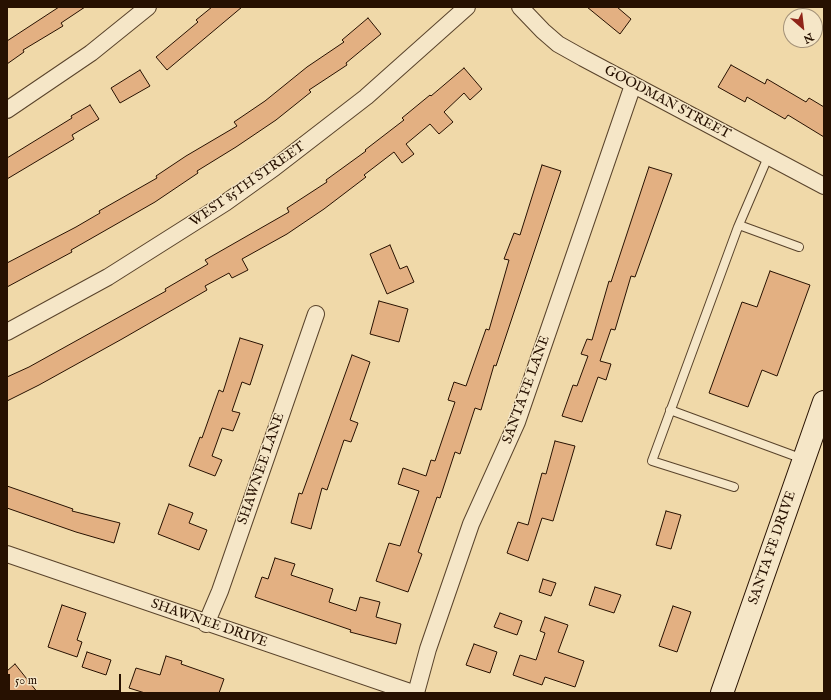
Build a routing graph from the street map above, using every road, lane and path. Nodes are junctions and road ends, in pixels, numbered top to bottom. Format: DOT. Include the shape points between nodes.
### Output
graph roads {
  1 [pos="148,7"];
  2 [pos="467,7"];
  3 [pos="520,7"];
  4 [pos="633,85"];
  5 [pos="7,110"];
  6 [pos="768,157"];
  7 [pos="824,186"];
  8 [pos="739,225"];
  9 [pos="799,247"];
  10 [pos="316,314"];
  11 [pos="7,332"];
  12 [pos="824,402"];
  13 [pos="670,410"];
  14 [pos="804,460"];
  15 [pos="734,487"];
  16 [pos="7,554"];
  17 [pos="206,624"];
  18 [pos="412,693"];
  19 [pos="416,693"];
  20 [pos="722,693"];
  1 -- 5 [label="street" via="91,53"];
  2 -- 11 [label="street, WEST 85TH STREET" via="366,97 225,203 108,277"];
  3 -- 4 [label="street, GOODMAN STREET" via="558,44"];
  4 -- 6 [label="street, GOODMAN STREET"];
  4 -- 19 [label="street, SANTA FE LANE" via="517,422 471,524 428,648"];
  6 -- 7 [label="street, GOODMAN STREET"];
  6 -- 8 [label="lane"];
  8 -- 9 [label="lane"];
  8 -- 13 [label="lane"];
  10 -- 17 [label="street, SHAWNEE LANE" via="220,591"];
  12 -- 14 [label="main road, SANTA FE DRIVE"];
  13 -- 14 [label="lane"];
  13 -- 15 [label="lane" via="652,461"];
  14 -- 20 [label="main road, SANTA FE DRIVE"];
  16 -- 17 [label="street, SHAWNEE DRIVE"];
  17 -- 18 [label="street, SHAWNEE DRIVE"];
}
